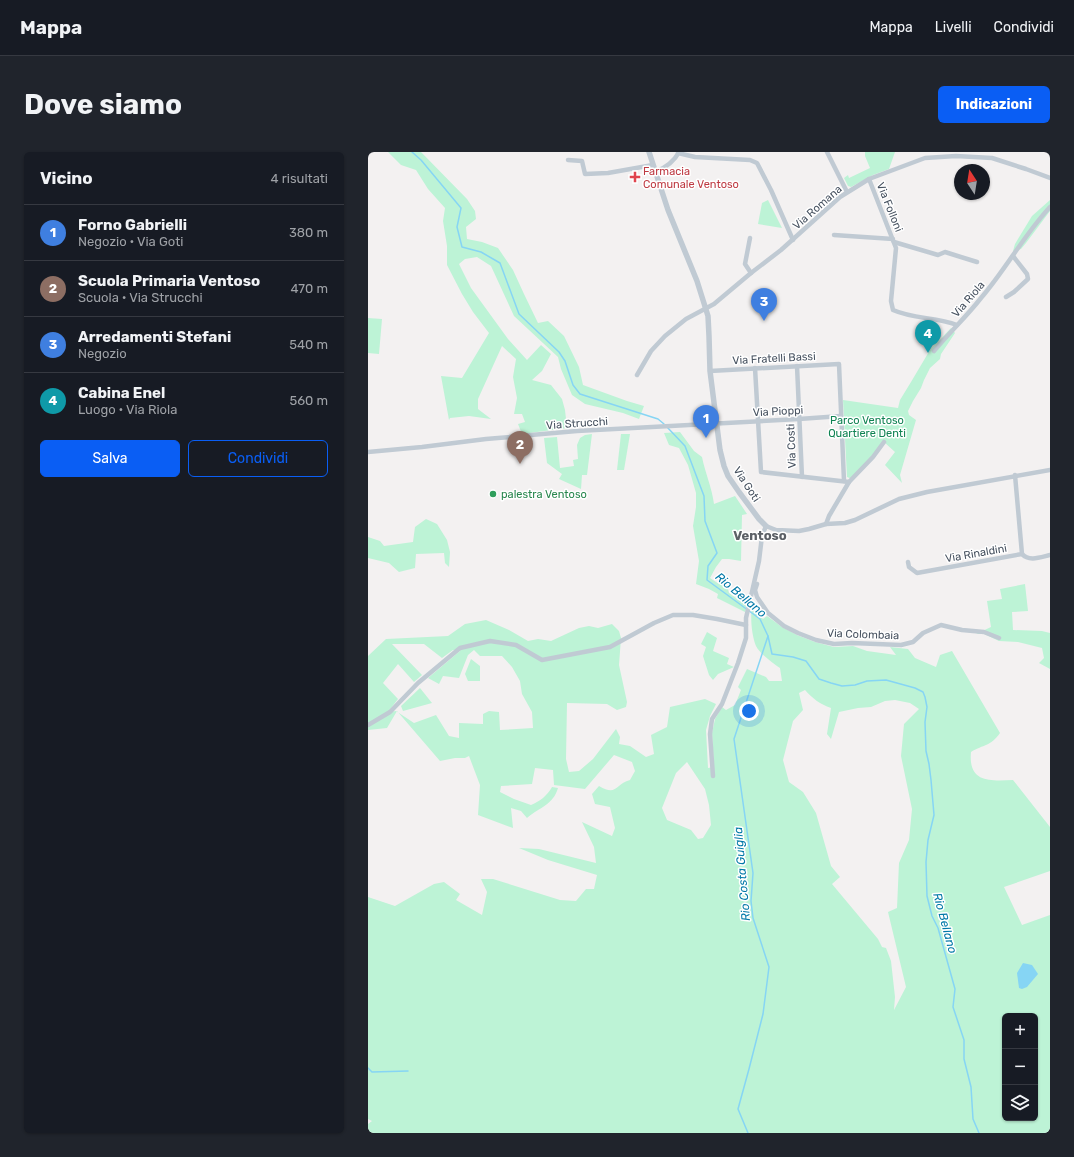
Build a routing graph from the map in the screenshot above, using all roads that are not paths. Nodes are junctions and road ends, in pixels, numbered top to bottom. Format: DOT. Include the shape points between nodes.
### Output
graph roads {
  1 [pos="649,152"];
  2 [pos="678,152"];
  3 [pos="827,152"];
  4 [pos="568,160"];
  5 [pos="653,165"];
  6 [pos="655,172"];
  7 [pos="1050,178"];
  8 [pos="869,179"];
  9 [pos="847,192"];
  10 [pos="1050,207"];
  11 [pos="834,235"];
  12 [pos="750,238"];
  13 [pos="793,240"];
  14 [pos="893,240"];
  15 [pos="1013,256"];
  16 [pos="977,262"];
  17 [pos="751,273"];
  18 [pos="1006,297"];
  19 [pos="706,309"];
  20 [pos="957,325"];
  21 [pos="934,351"];
  22 [pos="797,366"];
  23 [pos="755,368"];
  24 [pos="710,371"];
  25 [pos="637,375"];
  26 [pos="841,416"];
  27 [pos="799,419"];
  28 [pos="758,422"];
  29 [pos="716,424"];
  30 [pos="884,442"];
  31 [pos="368,452"];
  32 [pos="1050,470"];
  33 [pos="1015,475"];
  34 [pos="802,477"];
  35 [pos="844,481"];
  36 [pos="849,482"];
  37 [pos="826,524"];
  38 [pos="766,526"];
  39 [pos="1022,554"];
  40 [pos="1050,555"];
  41 [pos="908,562"];
  42 [pos="756,574"];
  43 [pos="746,625"];
  44 [pos="999,638"];
  45 [pos="368,725"];
  46 [pos="713,776"];
  1 -- 5 [label="street, Via Goti"];
  2 -- 6 [label="street" via="669,164"];
  2 -- 13 [label="street" via="695,157 757,162"];
  3 -- 9 [label="street"];
  4 -- 5 [label="street" via="582,160 585,174 608,173"];
  5 -- 6 [label="street, Via Goti"];
  6 -- 19 [label="street, Via Goti"];
  7 -- 8 [label="street, Via Romana" via="992,158 956,156 924,158"];
  8 -- 9 [label="street, Via Romana"];
  8 -- 14 [label="street, Via Folloni"];
  9 -- 13 [label="street, Via Romana"];
  10 -- 15 [label="street, Via Riola"];
  11 -- 14 [label="street"];
  12 -- 17 [label="street" via="745,264"];
  13 -- 17 [label="street, Via Romana"];
  14 -- 16 [label="street, Via Folloni" via="938,255 945,252"];
  14 -- 20 [label="street, Via Folloni" via="896,248 891,301 894,310 902,314"];
  15 -- 18 [label="street" via="1028,279"];
  15 -- 20 [label="street, Via Riola" via="981,299"];
  17 -- 19 [label="street, Via Romana"];
  19 -- 24 [label="street, Via Goti"];
  19 -- 25 [label="street, Via Romana" via="686,319 660,341"];
  20 -- 21 [label="street, Via Riola"];
  22 -- 23 [label="street, Via Fratelli Bassi"];
  22 -- 26 [label="street, Via Fratelli Bassi" via="839,364"];
  22 -- 27 [label="street, Via Costi"];
  23 -- 24 [label="street, Via Fratelli Bassi"];
  23 -- 28 [label="street"];
  24 -- 29 [label="street, Via Goti"];
  26 -- 27 [label="street, Via Pioppi"];
  26 -- 35 [label="street"];
  27 -- 28 [label="street, Via Pioppi"];
  27 -- 34 [label="street, Via Costi"];
  28 -- 29 [label="street, Via Pioppi"];
  28 -- 34 [label="street" via="761,472"];
  29 -- 31 [label="street, Via Strucchi" via="577,431"];
  29 -- 38 [label="street, Via Goti" via="728,476"];
  30 -- 36 [label="street"];
  32 -- 33 [label="street"];
  33 -- 37 [label="street" via="899,499 855,520"];
  33 -- 39 [label="street, Via Rinaldini"];
  34 -- 35 [label="street"];
  35 -- 36 [label="street"];
  36 -- 37 [label="street"];
  37 -- 38 [label="street" via="799,531 776,530"];
  38 -- 42 [label="street, Via Colombaia"];
  39 -- 40 [label="street" via="1031,559"];
  39 -- 41 [label="street, Via Rinaldini" via="917,573 909,567"];
  42 -- 43 [label="street, Via Colombaia"];
  42 -- 44 [label="street, Via Colombaia" via="757,597 768,613 784,626 816,640 834,644 901,645 913,642 922,633 941,625 984,632"];
  43 -- 45 [label="street" via="679,614 661,620 610,647 542,660 516,645 490,641 460,648 418,683 390,712"];
  43 -- 46 [label="street, Via Colombaia" via="746,636 738,663 722,704 712,719 710,734"];
}
